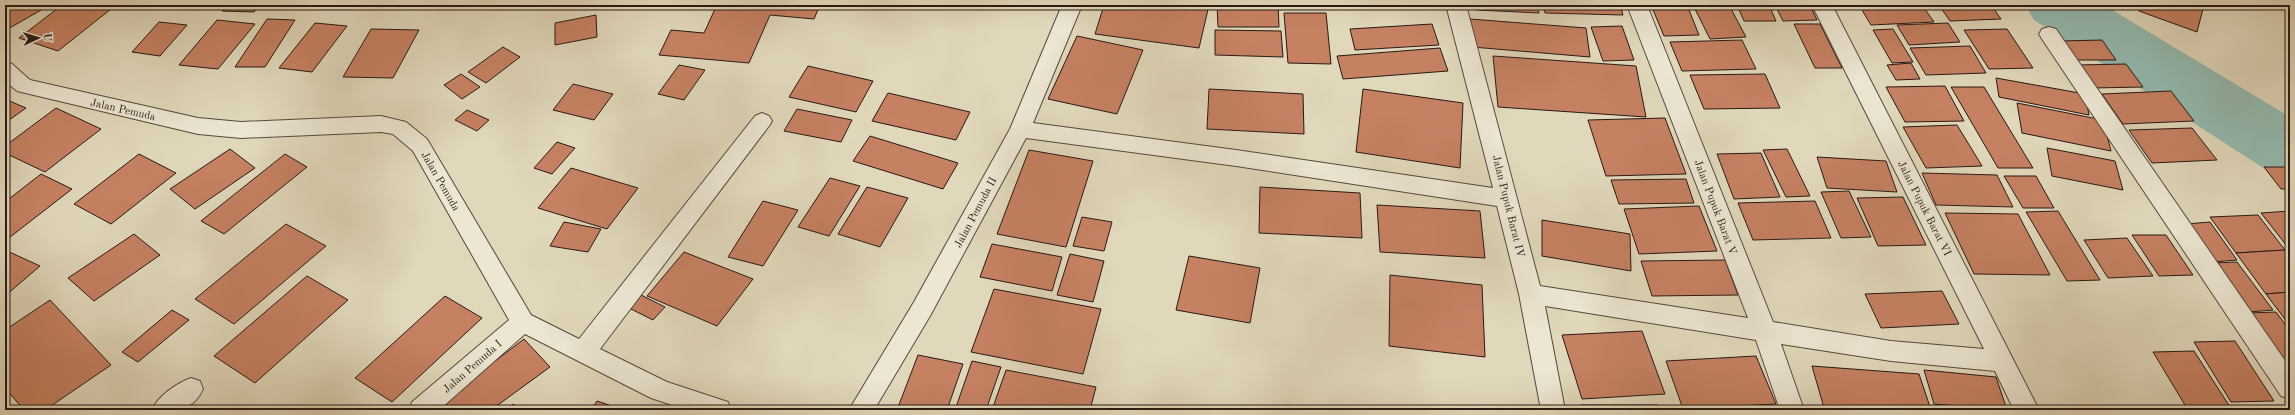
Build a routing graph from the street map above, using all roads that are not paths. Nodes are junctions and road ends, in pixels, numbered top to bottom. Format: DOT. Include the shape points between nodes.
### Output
graph roads {
  1 [pos="1072,5"];
  2 [pos="1456,5"];
  3 [pos="1637,5"];
  4 [pos="1822,5"];
  5 [pos="2049,34"];
  6 [pos="5,69"];
  7 [pos="762,121"];
  8 [pos="1020,129"];
  9 [pos="1507,199"];
  10 [pos="1531,294"];
  11 [pos="523,322"];
  12 [pos="1765,332"];
  13 [pos="583,352"];
  14 [pos="2002,361"];
  15 [pos="2290,388"];
  16 [pos="191,389"];
  17 [pos="164,410"];
  18 [pos="420,410"];
  19 [pos="719,410"];
  20 [pos="861,410"];
  21 [pos="1553,410"];
  22 [pos="1792,410"];
  23 [pos="2027,410"];
  1 -- 8 [label="street, Jalan Pemuda II"];
  2 -- 9 [label="street, Jalan Pupuk Barat IV"];
  3 -- 12 [label="street, Jalan Pupuk Barat V"];
  4 -- 14 [label="street, Jalan Pupuk Barat VI"];
  5 -- 15 [label="street"];
  6 -- 11 [label="street, Jalan Pemuda" via="24,86 198,126 241,130 381,124 399,128 420,145"];
  7 -- 13 [label="street"];
  8 -- 9 [label="street"];
  8 -- 20 [label="street, Jalan Pemuda II" via="922,309"];
  9 -- 10 [label="street, Jalan Pupuk Barat IV"];
  10 -- 12 [label="street"];
  10 -- 21 [label="street, Jalan Pupuk Barat IV"];
  11 -- 13 [label="street"];
  11 -- 18 [label="street, Jalan Pemuda I"];
  12 -- 14 [label="street" via="1891,351"];
  12 -- 22 [label="street, Jalan Pupuk Barat V"];
  13 -- 19 [label="street" via="660,390"];
  14 -- 23 [label="street, Jalan Pupuk Barat VI"];
  16 -- 17 [label="street"];
}
